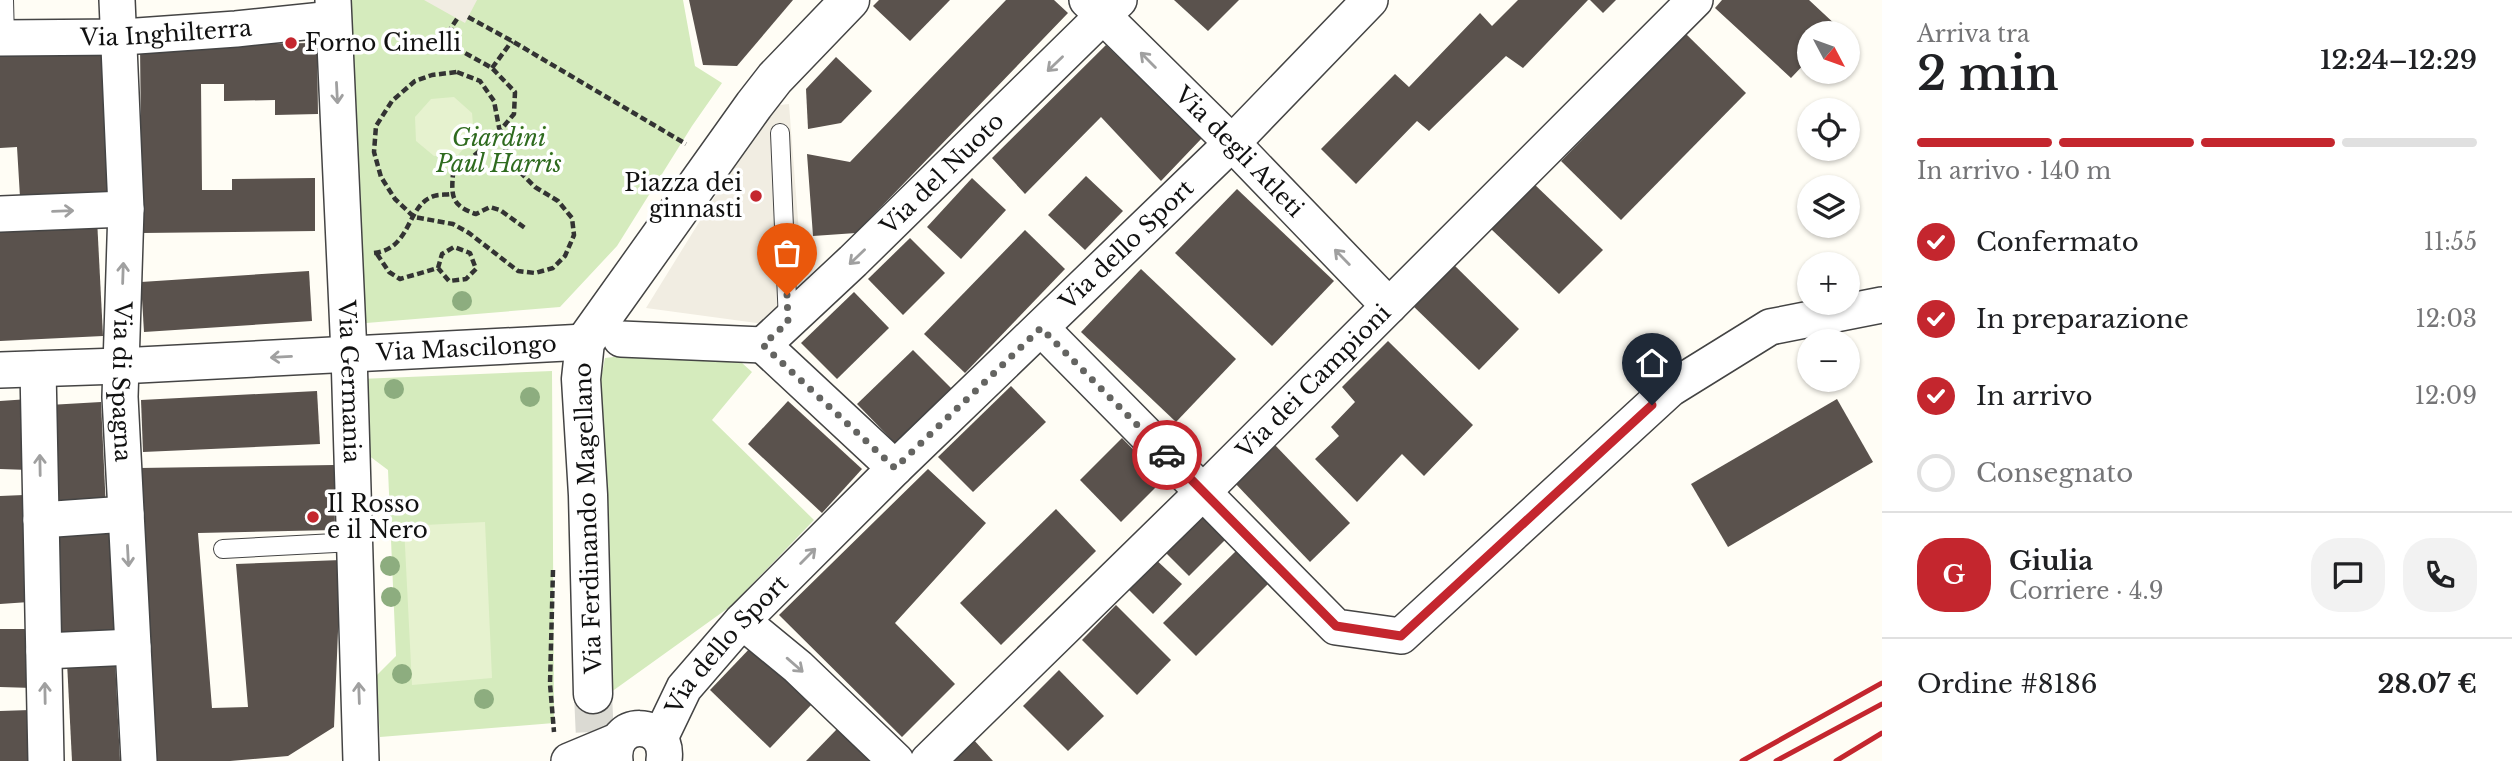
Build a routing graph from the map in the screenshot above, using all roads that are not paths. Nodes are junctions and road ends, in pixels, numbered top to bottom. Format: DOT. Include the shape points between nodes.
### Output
graph roads {
  1 [pos="4,0"];
  2 [pos="117,0"];
  3 [pos="850,0"];
  4 [pos="1370,0"];
  5 [pos="1695,0"];
  6 [pos="1103,5"];
  7 [pos="333,10"];
  8 [pos="120,36"];
  9 [pos="3,38"];
  10 [pos="780,133"];
  11 [pos="1232,143"];
  12 [pos="126,209"];
  13 [pos="0,214"];
  14 [pos="1882,305"];
  15 [pos="1389,306"];
  16 [pos="1041,328"];
  17 [pos="776,333"];
  18 [pos="603,340"];
  19 [pos="349,354"];
  20 [pos="119,366"];
  21 [pos="37,369"];
  22 [pos="0,370"];
  23 [pos="895,468"];
  24 [pos="1203,492"];
  25 [pos="126,514"];
  26 [pos="41,520"];
  27 [pos="354,542"];
  28 [pos="223,549"];
  29 [pos="742,621"];
  30 [pos="133,647"];
  31 [pos="44,651"];
  32 [pos="593,695"];
  33 [pos="561,748"];
  34 [pos="616,751"];
  35 [pos="666,752"];
  36 [pos="46,761"];
  37 [pos="139,761"];
  38 [pos="361,761"];
  39 [pos="896,761"];
  40 [pos="928,761"];
  1 -- 9 [label="lane"];
  2 -- 8 [label="street, Via di Spagna"];
  3 -- 18 [label="street" via="754,105"];
  4 -- 11 [label="street, Via dello Sport"];
  5 -- 15 [label="street, Via dei Campioni"];
  11 -- 6 [label="street, Via degli Atleti, one-way"];
  6 -- 17 [label="street, Via del Nuoto, one-way"];
  7 -- 8 [label="street, Via Inghilterra" via="236,29"];
  7 -- 19 [label="street, Via Germania, one-way" via="360,253"];
  8 -- 9 [label="street, Via Inghilterra"];
  8 -- 12 [label="street, Via di Spagna"];
  10 -- 17 [label="lane"];
  15 -- 11 [label="street, Via degli Atleti, one-way"];
  11 -- 16 [label="street, Via dello Sport"];
  13 -- 12 [label="street, one-way"];
  20 -- 12 [label="street, Via di Spagna, one-way"];
  14 -- 24 [label="street" via="1770,327 1670,389 1401,636 1336,626"];
  15 -- 24 [label="street, Via dei Campioni"];
  16 -- 23 [label="street, Via dello Sport"];
  16 -- 24 [label="street"];
  17 -- 18 [label="street, Via Mascilongo"];
  17 -- 23 [label="street"];
  18 -- 19 [label="street, Via Mascilongo"];
  18 -- 32 [label="street, Via Ferdinando Magellano" via="582,379"];
  19 -- 20 [label="street, Via Mascilongo, one-way"];
  19 -- 27 [label="street, Via Germania"];
  20 -- 21 [label="street, Via Mascilongo"];
  20 -- 25 [label="street, Via di Spagna"];
  21 -- 22 [label="street, Via Mascilongo"];
  26 -- 21 [label="street, one-way"];
  29 -- 23 [label="street, Via dello Sport, one-way"];
  24 -- 40 [label="street, Via dei Campioni"];
  25 -- 26 [label="street"];
  25 -- 30 [label="street, Via di Spagna, one-way"];
  26 -- 31 [label="street"];
  27 -- 28 [label="lane"];
  38 -- 27 [label="street, Via Germania, one-way"];
  29 -- 35 [label="street, Via dello Sport" via="684,688"];
  29 -- 39 [label="street, one-way" via="799,667"];
  30 -- 31 [label="street"];
  30 -- 37 [label="street, Via di Spagna"];
  36 -- 31 [label="street, one-way"];
  33 -- 34 [label="street"];
  34 -- 35 [label="street" via="624,733 643,728 653,732"];
}
